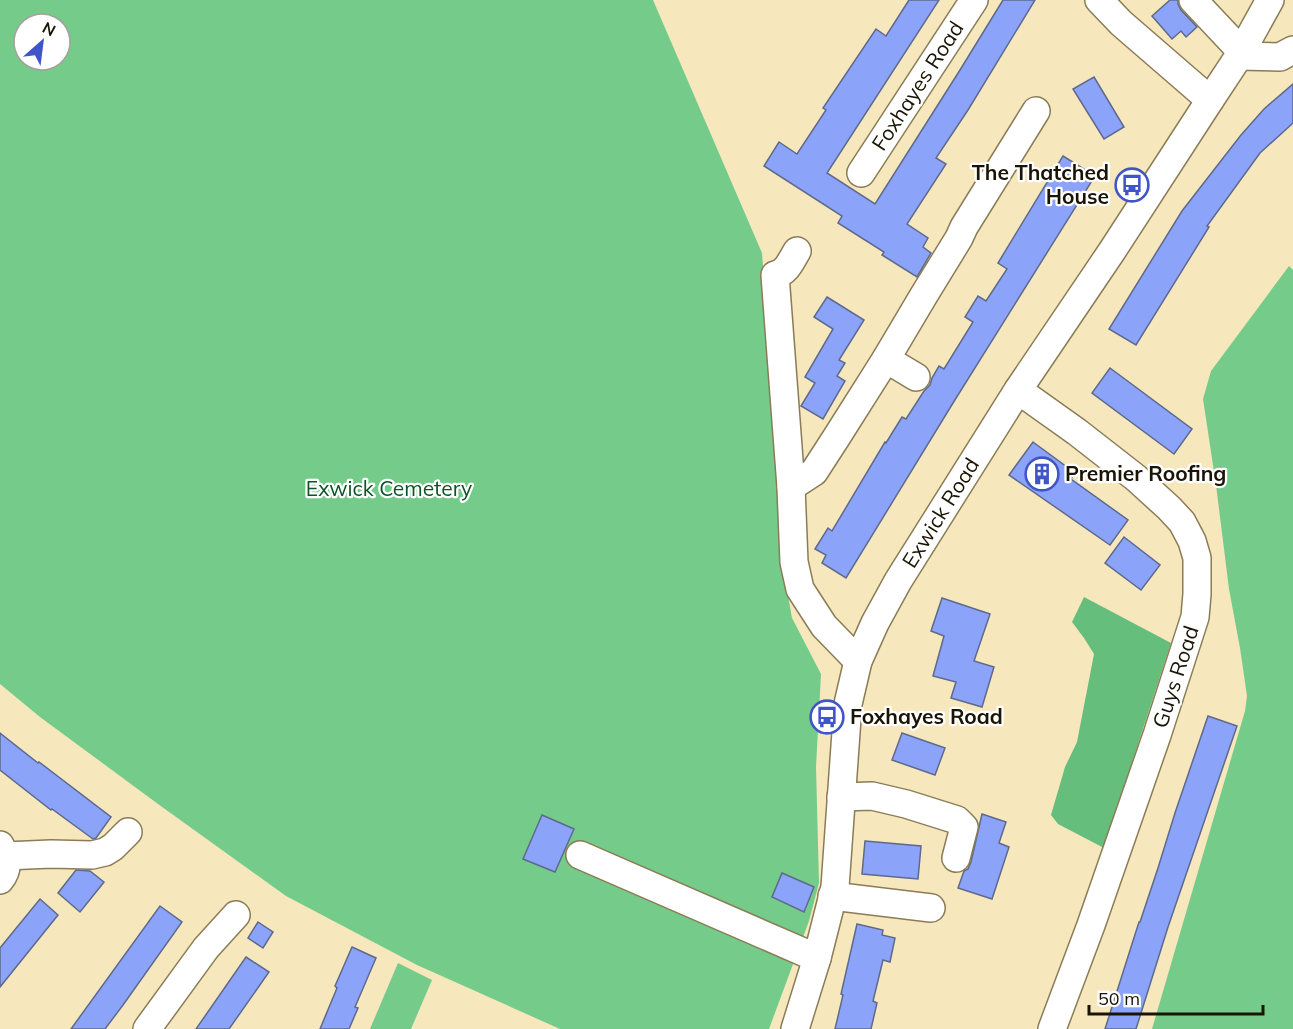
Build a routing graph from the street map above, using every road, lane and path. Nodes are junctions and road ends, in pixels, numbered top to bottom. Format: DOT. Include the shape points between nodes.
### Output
graph roads {
  1 [pos="974,0"];
  2 [pos="1100,0"];
  3 [pos="1193,0"];
  4 [pos="1270,0"];
  5 [pos="1293,50"];
  6 [pos="1240,53"];
  7 [pos="1210,100"];
  8 [pos="1023,118"];
  9 [pos="861,173"];
  10 [pos="797,251"];
  11 [pos="886,360"];
  12 [pos="916,377"];
  13 [pos="1018,390"];
  14 [pos="791,486"];
  15 [pos="858,661"];
  16 [pos="841,797"];
  17 [pos="128,832"];
  18 [pos="580,855"];
  19 [pos="956,858"];
  20 [pos="2,860"];
  21 [pos="832,897"];
  22 [pos="931,908"];
  23 [pos="236,915"];
  24 [pos="817,958"];
  25 [pos="147,1029"];
  26 [pos="795,1029"];
  27 [pos="1052,1029"];
  1 -- 9 [label="street, Foxhayes Road"];
  2 -- 7 [label="street"];
  3 -- 6 [label="street"];
  4 -- 6 [label="street, Exwick Road"];
  5 -- 6 [label="street" via="1280,57"];
  6 -- 7 [label="street, Exwick Road"];
  7 -- 13 [label="street, Exwick Road"];
  8 -- 11 [label="street"];
  10 -- 14 [label="street" via="785,270 775,275"];
  11 -- 12 [label="street"];
  11 -- 14 [label="street" via="814,471"];
  13 -- 15 [label="street, Exwick Road" via="898,581"];
  13 -- 27 [label="street, Guys Road" via="1136,478 1169,508 1182,522 1197,558 1195,617"];
  14 -- 15 [label="street" via="794,562 800,589 824,626"];
  15 -- 16 [label="street, Exwick Road" via="848,704"];
  16 -- 19 [label="street" via="872,796 957,820 964,827"];
  16 -- 21 [label="street, Exwick Road"];
  17 -- 20 [label="street" via="105,852 92,855 51,854"];
  18 -- 24 [label="street"];
  21 -- 22 [label="street"];
  21 -- 24 [label="street, Exwick Road"];
  23 -- 25 [label="street" via="206,948"];
  24 -- 26 [label="street, Exwick Road"];
}
